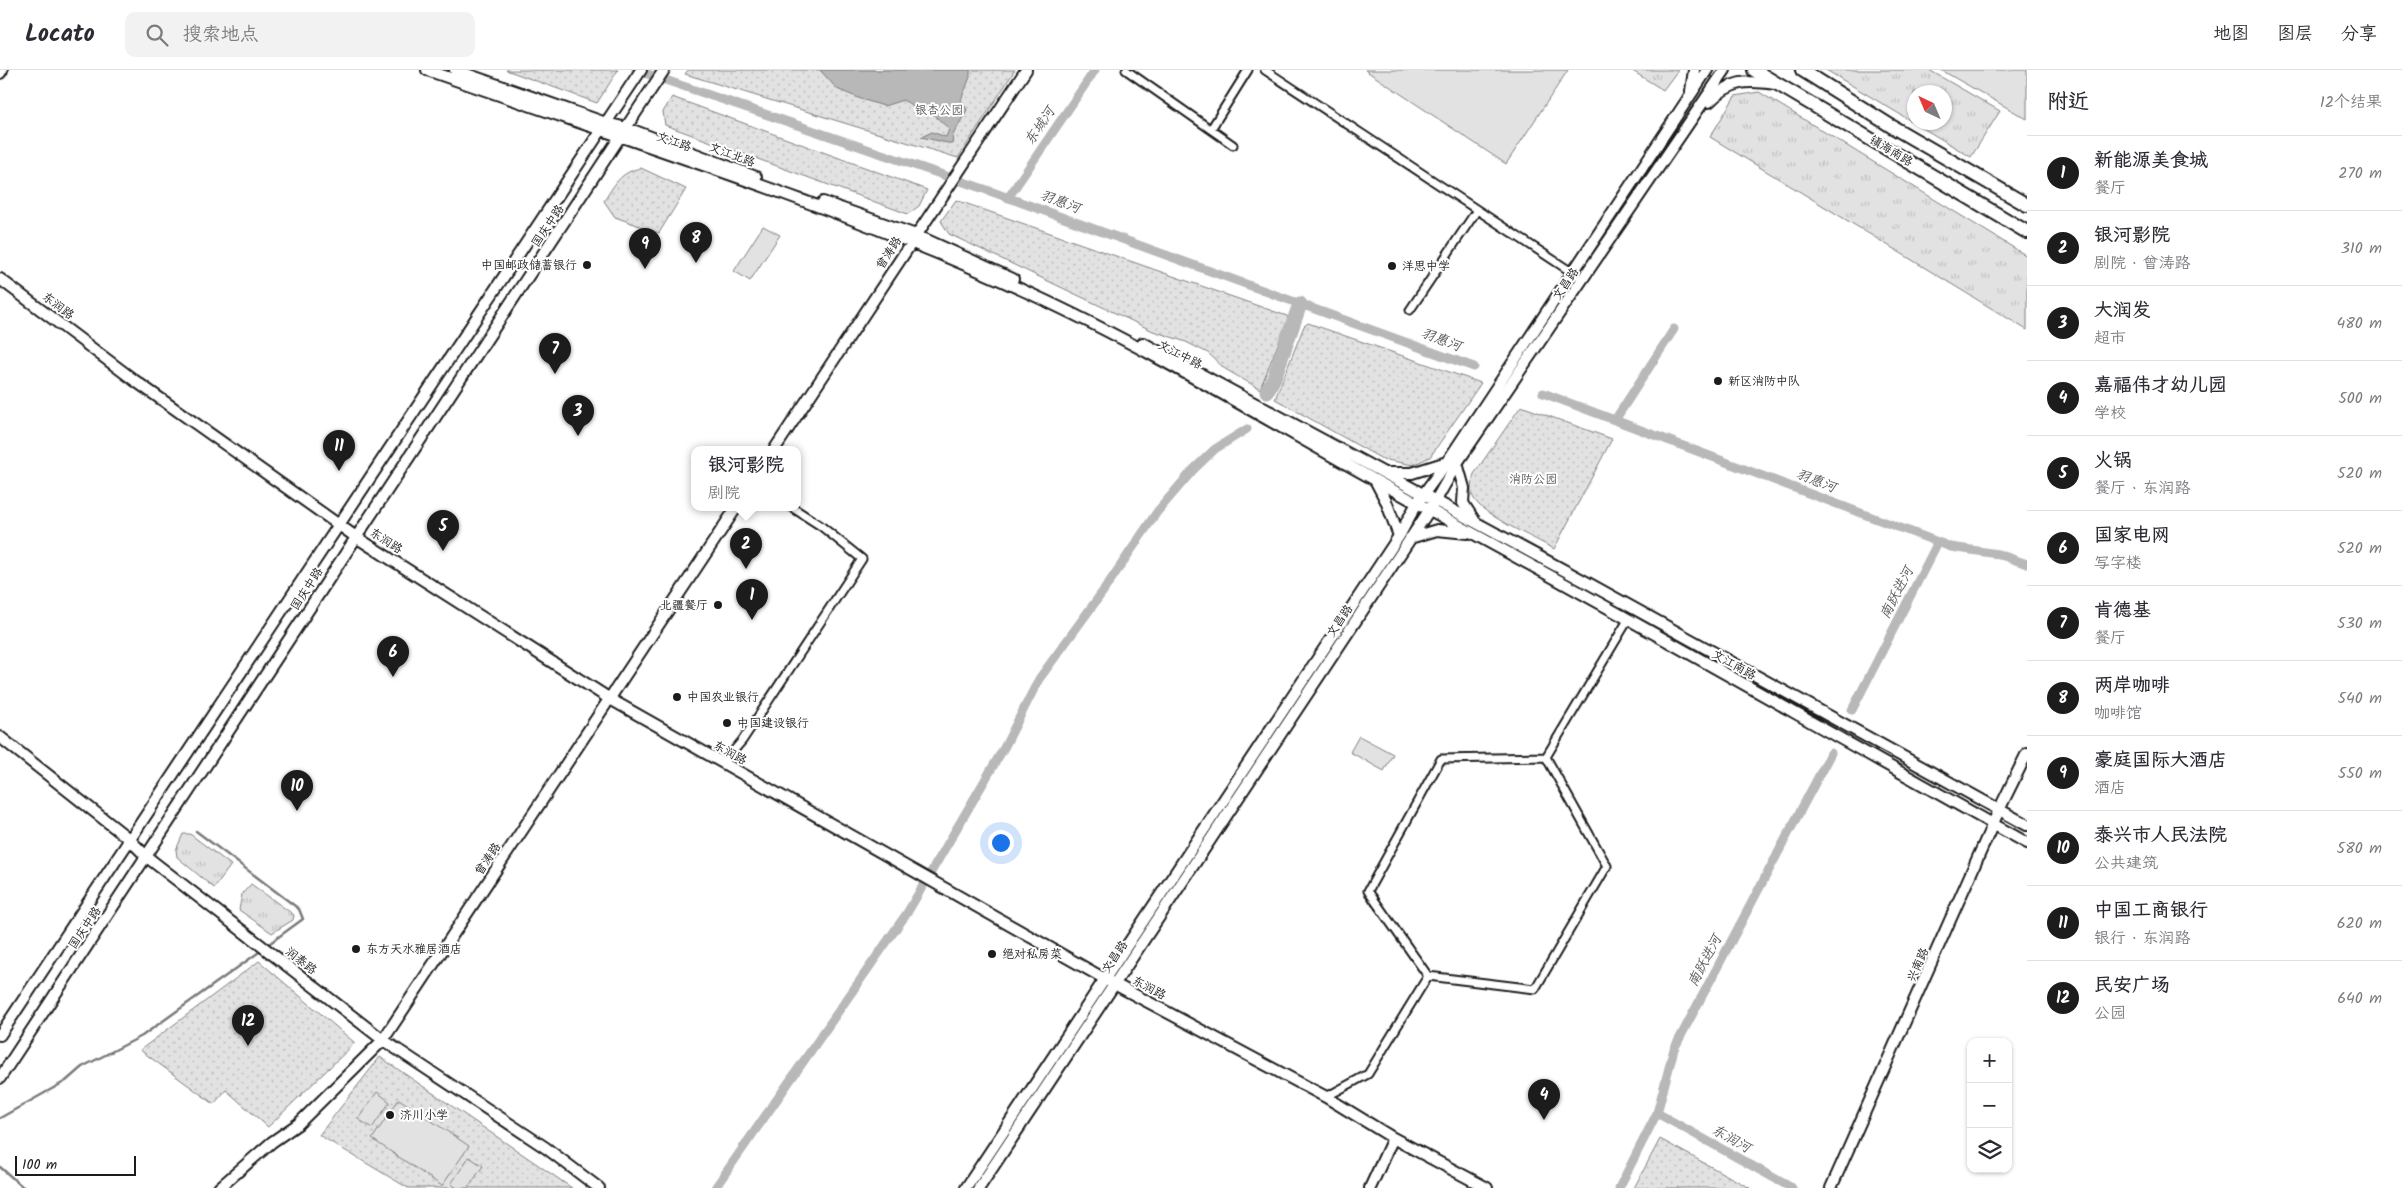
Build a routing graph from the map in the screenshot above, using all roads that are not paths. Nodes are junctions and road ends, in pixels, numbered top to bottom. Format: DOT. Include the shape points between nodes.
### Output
graph roads {
  1 [pos="427,70"];
  2 [pos="455,70"];
  3 [pos="641,70"];
  4 [pos="664,70"];
  5 [pos="1026,70"];
  6 [pos="1126,70"];
  7 [pos="1248,70"];
  8 [pos="1265,70"];
  9 [pos="1694,70"];
  10 [pos="1707,70"];
  11 [pos="1726,70"];
  12 [pos="1754,70"];
  13 [pos="1802,70"];
  14 [pos="1781,85"];
  15 [pos="1690,97"];
  16 [pos="1693,116"];
  17 [pos="604,127"];
  18 [pos="1211,129"];
  19 [pos="624,133"];
  20 [pos="1233,145"];
  21 [pos="2027,205"];
  22 [pos="1476,210"];
  23 [pos="2027,232"];
  24 [pos="913,240"];
  25 [pos="1573,274"];
  26 [pos="0,279"];
  27 [pos="1584,279"];
  28 [pos="1410,310"];
  29 [pos="777,446"];
  30 [pos="1452,462"];
  31 [pos="1384,473"];
  32 [pos="1375,479"];
  33 [pos="1424,494"];
  34 [pos="1436,500"];
  35 [pos="1417,503"];
  36 [pos="1429,510"];
  37 [pos="734,511"];
  38 [pos="798,511"];
  39 [pos="1474,521"];
  40 [pos="340,525"];
  41 [pos="1472,533"];
  42 [pos="1399,536"];
  43 [pos="356,537"];
  44 [pos="1410,538"];
  45 [pos="1628,620"];
  46 [pos="610,699"];
  47 [pos="0,737"];
  48 [pos="2027,753"];
  49 [pos="1546,756"];
  50 [pos="723,763"];
  51 [pos="2000,810"];
  52 [pos="1994,825"];
  53 [pos="2027,825"];
  54 [pos="129,839"];
  55 [pos="2027,843"];
  56 [pos="147,857"];
  57 [pos="1428,976"];
  58 [pos="1109,981"];
  59 [pos="0,1035"];
  60 [pos="383,1040"];
  61 [pos="0,1078"];
  62 [pos="1326,1097"];
  63 [pos="1393,1138"];
  64 [pos="219,1188"];
  65 [pos="599,1188"];
  66 [pos="966,1188"];
  67 [pos="978,1188"];
  68 [pos="1370,1188"];
  69 [pos="1487,1188"];
  70 [pos="1831,1188"];
  1 -- 17 [label="main road, 文江路"];
  2 -- 17 [label="main road"];
  3 -- 17 [label="main road"];
  4 -- 19 [label="main road, 国庆中路"];
  5 -- 24 [label="main road, 曾涛路"];
  6 -- 18 [label="street"];
  7 -- 18 [label="street"];
  8 -- 22 [label="street"];
  9 -- 15 [label="main road"];
  10 -- 15 [label="main road, 文昌路"];
  11 -- 16 [label="main road, 文昌路"];
  12 -- 14 [label="highway, 镇海南路"];
  13 -- 21 [label="highway, 镇海南路"];
  14 -- 16 [label="main road" via="1751,81 1736,83 1719,92"];
  14 -- 23 [label="highway, 镇海南路"];
  15 -- 25 [label="main road, 文昌路"];
  16 -- 27 [label="main road, 文昌路"];
  17 -- 19 [label="main road, 文江路"];
  17 -- 40 [label="main road"];
  18 -- 20 [label="street"];
  19 -- 24 [label="main road, 文江路"];
  19 -- 43 [label="main road, 国庆中路"];
  22 -- 25 [label="street"];
  22 -- 28 [label="street"];
  24 -- 29 [label="main road, 曾涛路"];
  24 -- 31 [label="main road, 文江中路" via="1040,291 1183,362"];
  24 -- 32 [label="main road, 文江中路" via="1031,294 1185,372"];
  25 -- 27 [label="street"];
  25 -- 30 [label="main road, 文昌路"];
  26 -- 40 [label="main road, 东润路" via="134,380"];
  27 -- 30 [label="main road, 文昌路"];
  30 -- 31 [label="main road" via="1412,473"];
  30 -- 33 [label="main road, 文昌路"];
  30 -- 34 [label="main road, 文昌路"];
  30 -- 39 [label="main road" via="1464,488 1463,503"];
  31 -- 33 [label="main road, 文江中路"];
  32 -- 35 [label="main road, 文江中路"];
  32 -- 42 [label="main road"];
  33 -- 34 [label="main road, 文江中路"];
  33 -- 35 [label="main road, 文昌路"];
  34 -- 36 [label="main road, 文昌路"];
  34 -- 39 [label="main road, 文江南路"];
  35 -- 36 [label="main road, 文江中路"];
  35 -- 42 [label="main road, 文昌路"];
  36 -- 41 [label="main road, 文江南路"];
  36 -- 44 [label="main road, 文昌路"];
  37 -- 46 [label="main road, 曾涛路"];
  38 -- 50 [label="street" via="862,559 742,741"];
  39 -- 51 [label="main road, 文江南路"];
  40 -- 43 [label="main road, 东润路"];
  40 -- 54 [label="main road"];
  41 -- 44 [label="main road" via="1437,530"];
  41 -- 45 [label="main road, 文江南路"];
  42 -- 58 [label="main road, 文昌路"];
  43 -- 46 [label="main road, 东润路"];
  43 -- 56 [label="main road, 国庆中路"];
  44 -- 58 [label="main road, 文昌路"];
  45 -- 49 [label="street"];
  45 -- 52 [label="main road, 文江南路"];
  46 -- 50 [label="main road, 东润路"];
  46 -- 60 [label="main road, 曾涛路"];
  47 -- 54 [label="main road, 润泰路"];
  48 -- 51 [label="main road, 兴南路"];
  49 -- 57 [label="street" via="1441,759 1368,891"];
  49 -- 57 [label="street" via="1607,866 1535,989"];
  50 -- 58 [label="main road, 东润路"];
  51 -- 52 [label="main road, 兴南路"];
  51 -- 53 [label="main road, 文江南路"];
  52 -- 55 [label="main road, 文江南路"];
  52 -- 70 [label="main road, 兴南路"];
  54 -- 56 [label="main road, 润泰路"];
  54 -- 59 [label="main road"];
  56 -- 60 [label="main road, 润泰路"];
  56 -- 61 [label="main road, 国庆中路"];
  57 -- 62 [label="street" via="1368,1074"];
  58 -- 62 [label="main road, 东润路"];
  58 -- 66 [label="main road, 文昌路"];
  58 -- 67 [label="main road, 文昌路"];
  60 -- 64 [label="main road, 曾涛路" via="298,1124"];
  60 -- 65 [label="main road, 润泰路" via="546,1148"];
  62 -- 63 [label="main road, 东润路"];
  63 -- 68 [label="main road"];
  63 -- 69 [label="main road, 东润路"];
}
